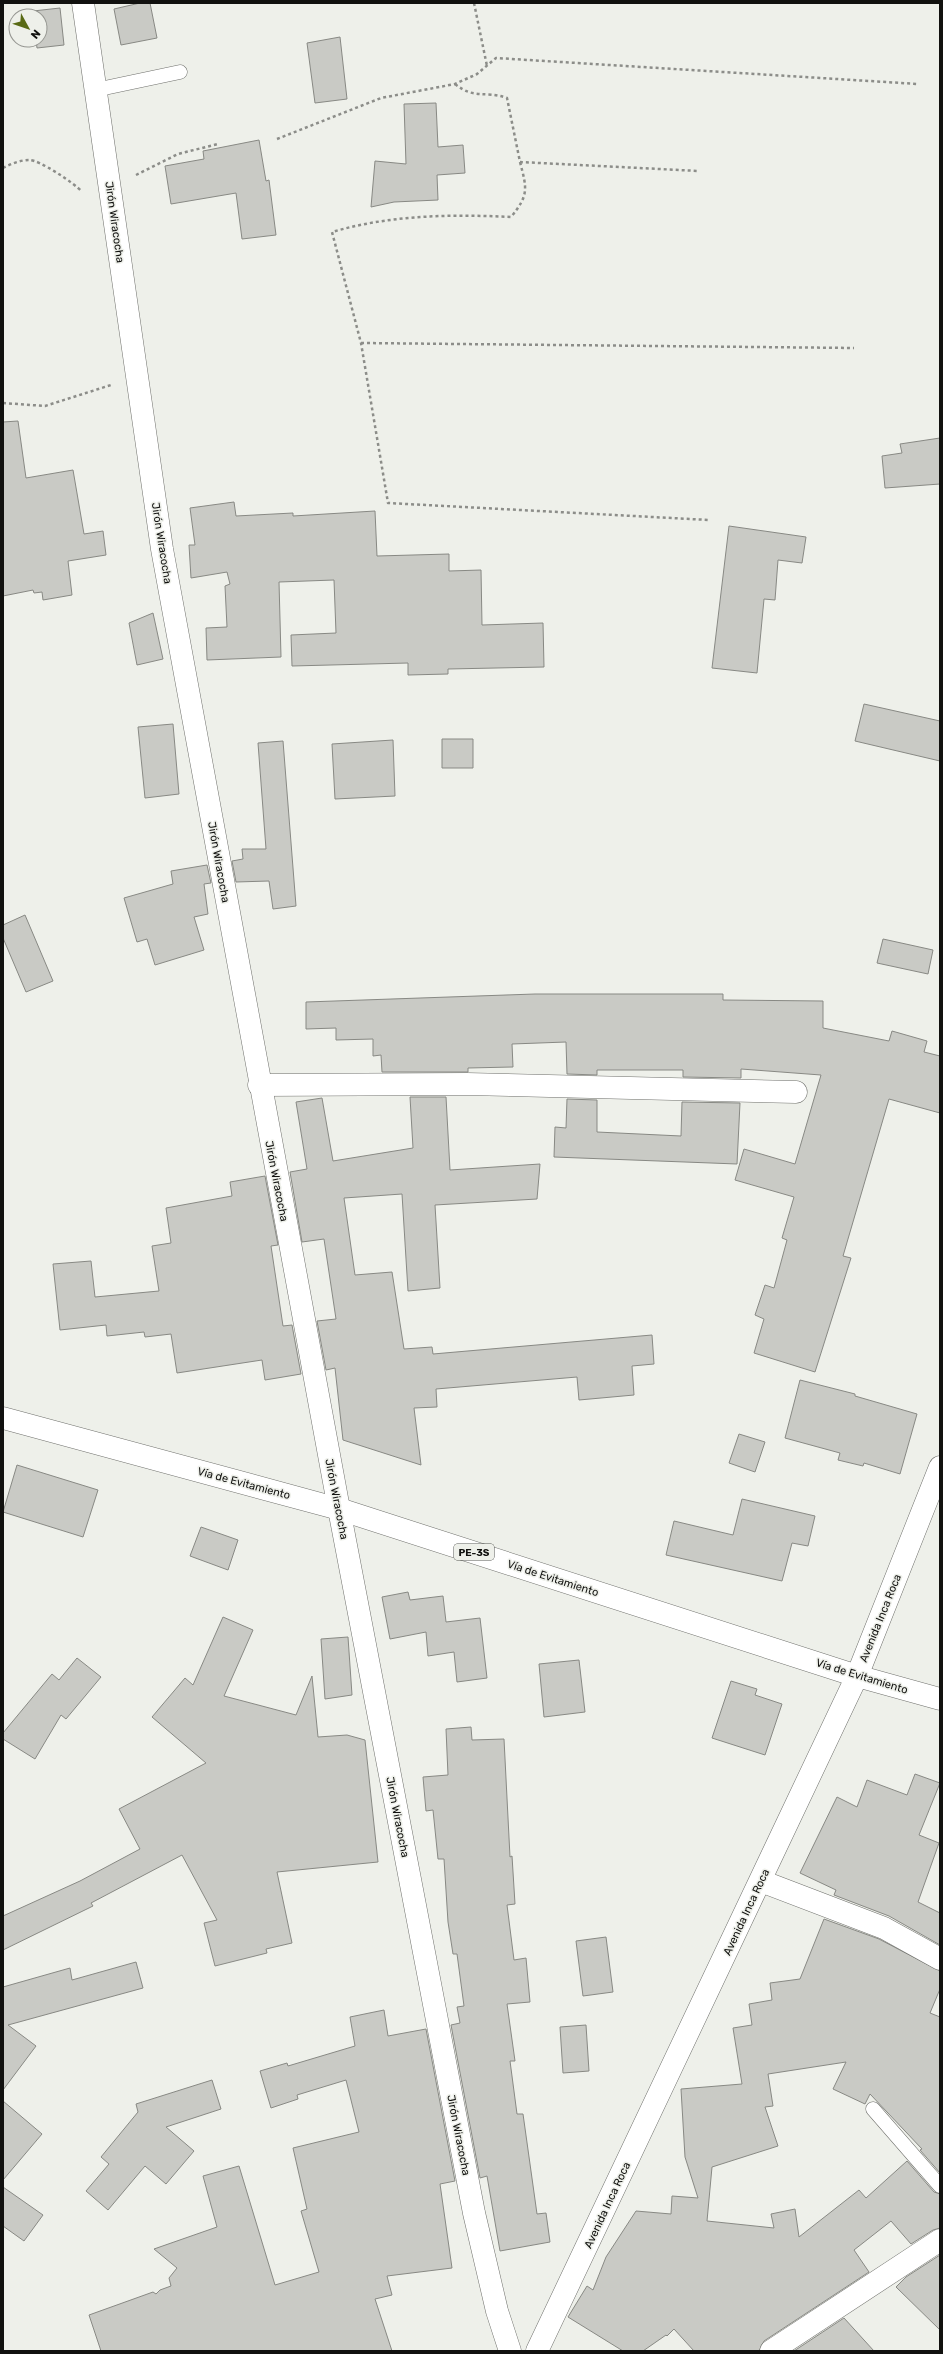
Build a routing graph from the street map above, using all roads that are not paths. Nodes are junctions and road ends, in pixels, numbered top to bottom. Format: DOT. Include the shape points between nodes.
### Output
graph roads {
  1 [pos="83,3"];
  2 [pos="180,72"];
  3 [pos="96,90"];
  4 [pos="259,1085"];
  5 [pos="796,1092"];
  6 [pos="3,1418"];
  7 [pos="940,1467"];
  8 [pos="339,1509"];
  9 [pos="857,1676"];
  10 [pos="940,1700"];
  11 [pos="761,1881"];
  12 [pos="940,1959"];
  13 [pos="873,2108"];
  14 [pos="940,2186"];
  15 [pos="940,2240"];
  16 [pos="510,2351"];
  17 [pos="537,2351"];
  18 [pos="771,2351"];
  1 -- 3 [label="main road, Jirón Wiracocha"];
  2 -- 3 [label="lane"];
  3 -- 4 [label="main road, Jirón Wiracocha" via="162,549"];
  4 -- 5 [label="main road" via="467,1084"];
  4 -- 8 [label="main road, Jirón Wiracocha"];
  6 -- 8 [label="main road, Vía de Evitamiento / PE-3S"];
  7 -- 9 [label="main road, Avenida Inca Roca"];
  8 -- 9 [label="main road, Vía de Evitamiento / PE-3S"];
  8 -- 16 [label="main road, Jirón Wiracocha" via="474,2213 497,2311"];
  9 -- 10 [label="main road, Vía de Evitamiento / PE-3S"];
  9 -- 11 [label="main road, Avenida Inca Roca"];
  11 -- 12 [label="main road" via="884,1928"];
  11 -- 17 [label="main road, Avenida Inca Roca"];
  13 -- 14 [label="lane"];
  15 -- 18 [label="main road"];
}
